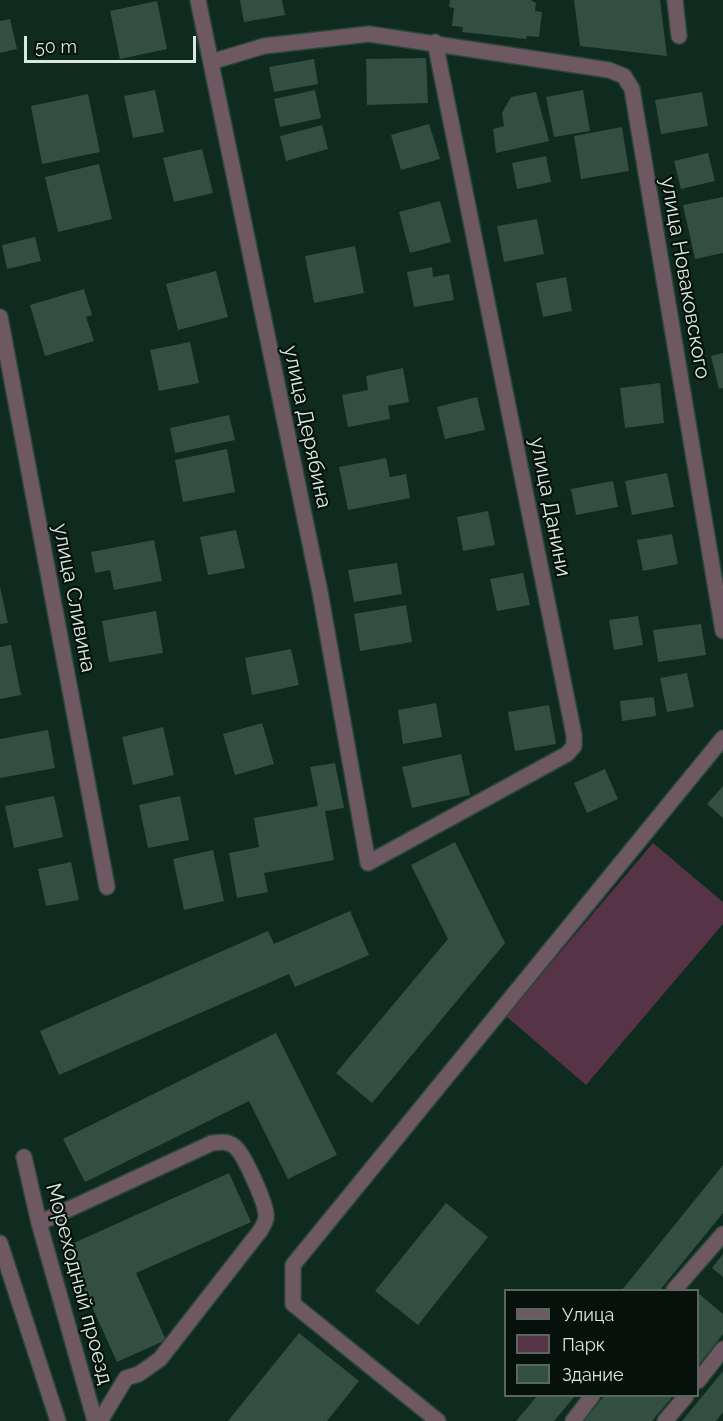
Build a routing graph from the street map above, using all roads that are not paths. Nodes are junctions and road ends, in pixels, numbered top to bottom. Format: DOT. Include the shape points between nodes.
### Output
graph roads {
  1 [pos="198,0"];
  2 [pos="675,0"];
  3 [pos="679,36"];
  4 [pos="435,42"];
  5 [pos="211,62"];
  6 [pos="0,317"];
  7 [pos="723,631"];
  8 [pos="723,738"];
  9 [pos="368,863"];
  10 [pos="107,886"];
  11 [pos="24,1158"];
  12 [pos="39,1223"];
  13 [pos="723,1234"];
  14 [pos="0,1243"];
  15 [pos="675,1289"];
  16 [pos="723,1349"];
  17 [pos="699,1380"];
  18 [pos="591,1397"];
  19 [pos="684,1397"];
  20 [pos="58,1421"];
  21 [pos="95,1421"];
  22 [pos="100,1421"];
  23 [pos="438,1421"];
  24 [pos="573,1421"];
  25 [pos="665,1421"];
  1 -- 5 [label="street, улица Дерябина"];
  2 -- 3 [label="street"];
  4 -- 5 [label="street" via="369,34 264,46"];
  4 -- 7 [label="street, улица Новаковского" via="609,70 624,76 632,89"];
  4 -- 9 [label="street, улица Данини" via="572,723 573,746 567,754"];
  5 -- 9 [label="street, улица Дерябина" via="320,592"];
  6 -- 10 [label="street, улица Сливина"];
  8 -- 23 [label="street" via="293,1265 293,1304"];
  11 -- 12 [label="street, Мореходный проезд"];
  12 -- 21 [label="street, Мореходный проезд"];
  12 -- 22 [label="street" via="212,1143 224,1142 235,1146 243,1156 264,1205 266,1214 260,1231 160,1359 145,1371 126,1378"];
  13 -- 15 [label="street"];
  14 -- 20 [label="street"];
  16 -- 17 [label="street"];
  18 -- 24 [label="street"];
  19 -- 25 [label="street"];
}
